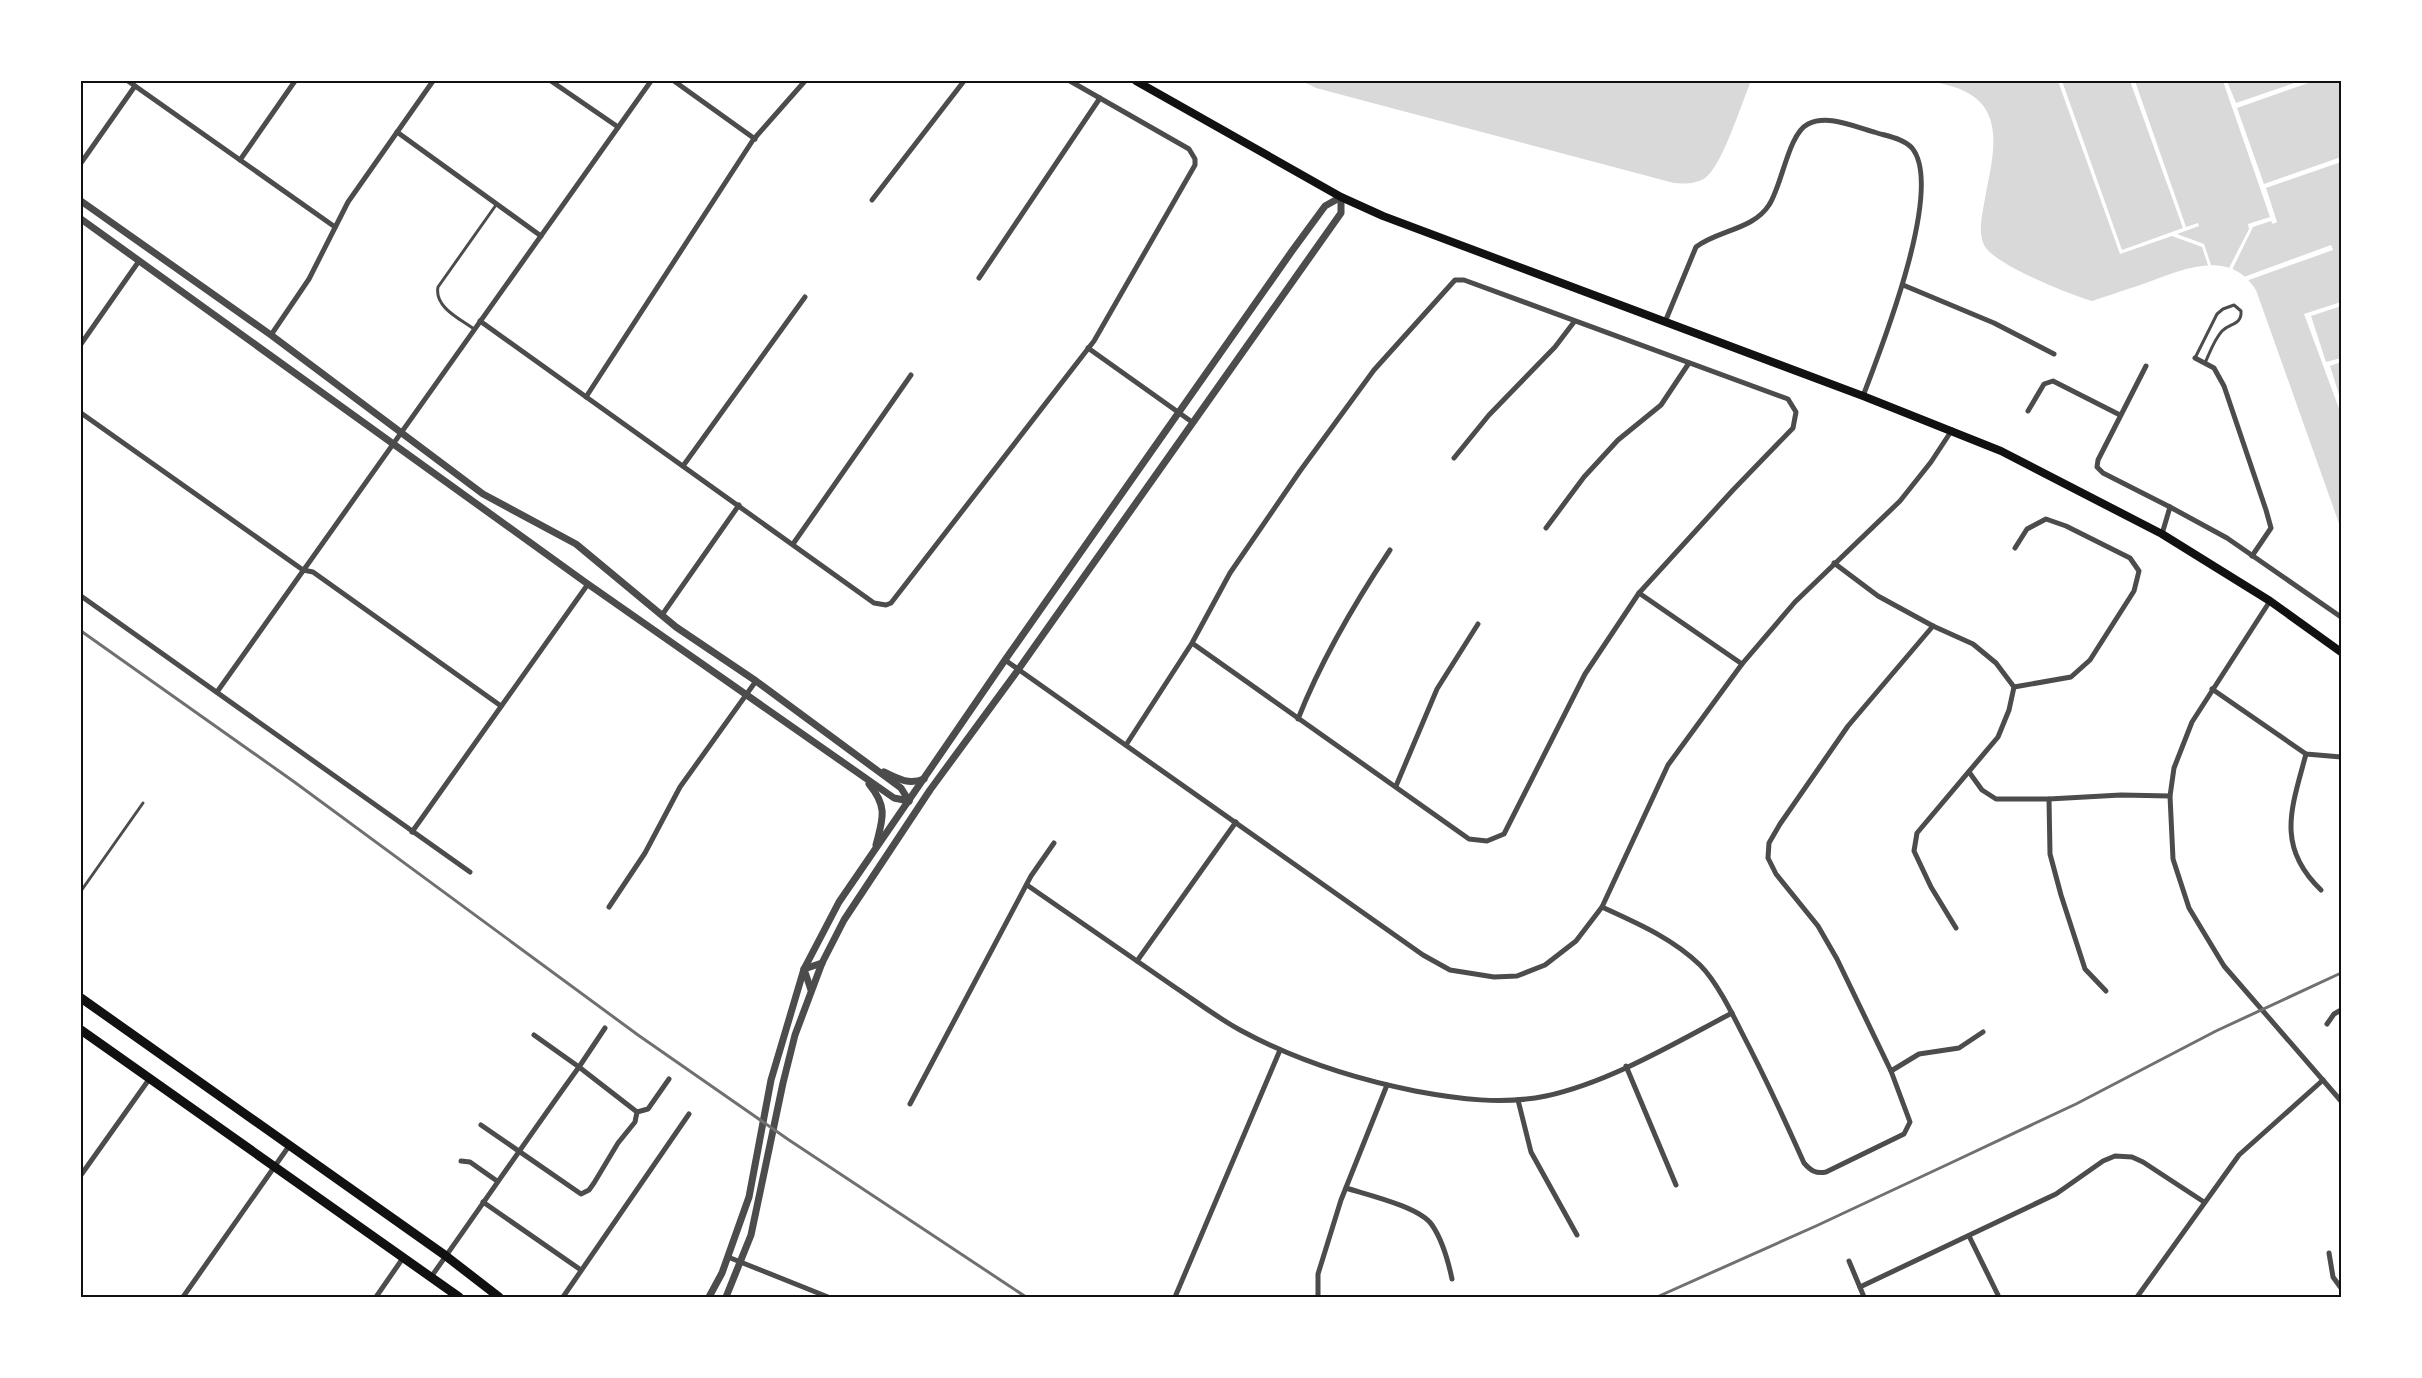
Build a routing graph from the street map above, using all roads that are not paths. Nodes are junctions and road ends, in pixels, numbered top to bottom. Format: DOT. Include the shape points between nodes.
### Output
graph roads {
  1 [pos="128,81"];
  2 [pos="295,81"];
  3 [pos="433,81"];
  4 [pos="551,81"];
  5 [pos="651,81"];
  6 [pos="674,81"];
  7 [pos="805,81"];
  8 [pos="964,81"];
  9 [pos="1070,81"];
  10 [pos="1136,81"];
  11 [pos="135,86"];
  12 [pos="1100,98"];
  13 [pos="618,127"];
  14 [pos="397,132"];
  15 [pos="754,139"];
  16 [pos="240,160"];
  17 [pos="81,163"];
  18 [pos="1341,197"];
  19 [pos="872,200"];
  20 [pos="81,201"];
  21 [pos="497,204"];
  22 [pos="81,219"];
  23 [pos="335,227"];
  24 [pos="541,236"];
  25 [pos="139,261"];
  26 [pos="980,278"];
  27 [pos="1903,285"];
  28 [pos="805,297"];
  29 [pos="480,321"];
  30 [pos="1574,322"];
  31 [pos="1665,322"];
  32 [pos="474,329"];
  33 [pos="271,335"];
  34 [pos="81,344"];
  35 [pos="1088,348"];
  36 [pos="2054,354"];
  37 [pos="2195,357"];
  38 [pos="1689,363"];
  39 [pos="2205,363"];
  40 [pos="2146,366"];
  41 [pos="911,375"];
  42 [pos="1863,396"];
  43 [pos="586,397"];
  44 [pos="1178,411"];
  45 [pos="2028,411"];
  46 [pos="81,413"];
  47 [pos="2120,415"];
  48 [pos="1192,422"];
  49 [pos="1952,430"];
  50 [pos="400,434"];
  51 [pos="394,442"];
  52 [pos="1454,458"];
  53 [pos="683,466"];
  54 [pos="739,505"];
  55 [pos="2170,507"];
  56 [pos="1546,528"];
  57 [pos="2162,534"];
  58 [pos="793,544"];
  59 [pos="2014,548"];
  60 [pos="1390,550"];
  61 [pos="2253,556"];
  62 [pos="1834,563"];
  63 [pos="303,570"];
  64 [pos="588,584"];
  65 [pos="1639,593"];
  66 [pos="81,596"];
  67 [pos="2270,601"];
  68 [pos="662,615"];
  69 [pos="2341,618"];
  70 [pos="1478,624"];
  71 [pos="1933,626"];
  72 [pos="1192,643"];
  73 [pos="2341,652"];
  74 [pos="1005,660"];
  75 [pos="1742,664"];
  76 [pos="1018,669"];
  77 [pos="756,681"];
  78 [pos="2014,687"];
  79 [pos="2212,689"];
  80 [pos="217,692"];
  81 [pos="746,694"];
  82 [pos="501,706"];
  83 [pos="1298,719"];
  84 [pos="1126,745"];
  85 [pos="2306,754"];
  86 [pos="2341,757"];
  87 [pos="871,766"];
  88 [pos="1969,772"];
  89 [pos="863,776"];
  90 [pos="924,779"];
  91 [pos="1396,786"];
  92 [pos="930,790"];
  93 [pos="2170,796"];
  94 [pos="2049,799"];
  95 [pos="909,801"];
  96 [pos="143,803"];
  97 [pos="1236,822"];
  98 [pos="907,824"];
  99 [pos="412,832"];
  100 [pos="1054,843"];
  101 [pos="874,850"];
  102 [pos="470,872"];
  103 [pos="1027,885"];
  104 [pos="2321,890"];
  105 [pos="81,891"];
  106 [pos="609,907"];
  107 [pos="1602,907"];
  108 [pos="1956,928"];
  109 [pos="1137,961"];
  110 [pos="822,963"];
  111 [pos="804,969"];
  112 [pos="811,990"];
  113 [pos="2106,991"];
  114 [pos="81,998"];
  115 [pos="2341,1010"];
  116 [pos="1732,1013"];
  117 [pos="2327,1023"];
  118 [pos="605,1028"];
  119 [pos="81,1030"];
  120 [pos="1983,1032"];
  121 [pos="534,1035"];
  122 [pos="1280,1050"];
  123 [pos="1626,1066"];
  124 [pos="579,1067"];
  125 [pos="1891,1071"];
  126 [pos="150,1078"];
  127 [pos="669,1079"];
  128 [pos="2323,1080"];
  129 [pos="1387,1085"];
  130 [pos="1518,1100"];
  131 [pos="2341,1101"];
  132 [pos="910,1104"];
  133 [pos="637,1112"];
  134 [pos="689,1114"];
  135 [pos="481,1125"];
  136 [pos="290,1146"];
  137 [pos="518,1152"];
  138 [pos="461,1161"];
  139 [pos="275,1167"];
  140 [pos="81,1175"];
  141 [pos="497,1181"];
  142 [pos="1676,1185"];
  143 [pos="1346,1188"];
  144 [pos="483,1202"];
  145 [pos="2204,1202"];
  146 [pos="1577,1235"];
  147 [pos="1968,1236"];
  148 [pos="2329,1252"];
  149 [pos="446,1256"];
  150 [pos="728,1257"];
  151 [pos="403,1258"];
  152 [pos="1849,1261"];
  153 [pos="742,1262"];
  154 [pos="581,1270"];
  155 [pos="431,1277"];
  156 [pos="1452,1279"];
  157 [pos="1860,1287"];
  158 [pos="2341,1288"];
  159 [pos="810,1290"];
  160 [pos="1998,1295"];
  161 [pos="2139,1296"];
  162 [pos="183,1297"];
  163 [pos="376,1297"];
  164 [pos="459,1297"];
  165 [pos="499,1297"];
  166 [pos="563,1297"];
  167 [pos="709,1297"];
  168 [pos="726,1297"];
  169 [pos="807,1297"];
  170 [pos="828,1297"];
  171 [pos="1175,1297"];
  172 [pos="1318,1297"];
  173 [pos="1864,1297"];
  1 -- 11 [label="street"];
  2 -- 16 [label="street"];
  3 -- 14 [label="street"];
  4 -- 13 [label="street"];
  5 -- 13 [label="street"];
  6 -- 15 [label="street"];
  7 -- 15 [label="street"];
  8 -- 19 [label="street"];
  9 -- 12 [label="street"];
  10 -- 18 [label="main road"];
  11 -- 16 [label="street"];
  11 -- 17 [label="street"];
  12 -- 26 [label="street"];
  12 -- 35 [label="street" via="1189,149 1195,159 1193,171"];
  13 -- 24 [label="street"];
  14 -- 21 [label="street"];
  14 -- 23 [label="street"];
  15 -- 43 [label="street"];
  16 -- 23 [label="street"];
  18 -- 31 [label="main road"];
  18 -- 44 [label="street" via="1325,206"];
  18 -- 48 [label="street" via="1341,213"];
  20 -- 33 [label="street"];
  21 -- 24 [label="street"];
  21 -- 32 [label="lane" via="438,287 439,303"];
  22 -- 25 [label="street"];
  23 -- 33 [label="street" via="309,279"];
  24 -- 29 [label="street"];
  25 -- 34 [label="street"];
  25 -- 51 [label="street"];
  27 -- 31 [label="street" via="1922,184 1919,160 1911,147 1900,140 1821,120 1806,125 1797,137 1771,203 1762,215 1696,247"];
  27 -- 36 [label="street" via="1994,323"];
  27 -- 42 [label="street"];
  28 -- 53 [label="street"];
  29 -- 32 [label="street"];
  29 -- 43 [label="street"];
  30 -- 38 [label="street"];
  30 -- 52 [label="street"];
  30 -- 72 [label="street" via="1455,280 1374,370 1300,471 1230,573"];
  31 -- 42 [label="main road"];
  32 -- 50 [label="street"];
  33 -- 50 [label="street"];
  35 -- 44 [label="street"];
  35 -- 58 [label="street" via="891,603 874,603"];
  37 -- 39 [label="street"];
  37 -- 39 [label="lane" via="2217,314 2234,305 2241,316 2221,333"];
  38 -- 56 [label="street" via="1661,405 1618,440"];
  38 -- 65 [label="street" via="1788,399 1796,412 1793,428"];
  39 -- 61 [label="street" via="2214,368 2224,386 2271,528"];
  40 -- 47 [label="street"];
  41 -- 58 [label="street"];
  42 -- 49 [label="main road"];
  43 -- 53 [label="street"];
  44 -- 48 [label="street"];
  44 -- 74 [label="street"];
  45 -- 47 [label="street" via="2044,384 2053,381"];
  46 -- 63 [label="street"];
  47 -- 55 [label="street" via="2097,467"];
  48 -- 76 [label="street"];
  49 -- 57 [label="main road"];
  49 -- 62 [label="street" via="1900,501"];
  50 -- 51 [label="street"];
  50 -- 68 [label="street" via="483,494 576,544"];
  51 -- 63 [label="street"];
  51 -- 64 [label="street"];
  53 -- 54 [label="street"];
  54 -- 58 [label="street"];
  54 -- 68 [label="street"];
  55 -- 57 [label="street"];
  55 -- 61 [label="street"];
  57 -- 67 [label="main road"];
  59 -- 78 [label="street" via="2027,530 2046,519 2130,558 2139,571 2134,591 2090,660 2071,677"];
  60 -- 83 [label="street" via="1324,658"];
  61 -- 69 [label="street"];
  62 -- 71 [label="street" via="1878,596"];
  62 -- 75 [label="street"];
  63 -- 80 [label="street"];
  63 -- 82 [label="street" via="313,572"];
  64 -- 81 [label="street"];
  64 -- 82 [label="street"];
  65 -- 75 [label="street"];
  65 -- 91 [label="street" via="1585,674 1504,834 1487,841 1469,839"];
  66 -- 80 [label="street"];
  67 -- 73 [label="main road"];
  67 -- 79 [label="street"];
  68 -- 77 [label="street"];
  70 -- 91 [label="street" via="1437,689"];
  71 -- 78 [label="street" via="1973,644 1996,663"];
  71 -- 125 [label="street" via="1848,726 1769,843 1768,858 1776,873 1818,926"];
  72 -- 83 [label="street"];
  72 -- 84 [label="street"];
  74 -- 76 [label="street"];
  74 -- 90 [label="street"];
  75 -- 107 [label="street" via="1668,765"];
  76 -- 84 [label="street"];
  76 -- 92 [label="street"];
  77 -- 81 [label="street"];
  77 -- 87 [label="street"];
  78 -- 88 [label="street" via="1998,738"];
  79 -- 85 [label="street"];
  79 -- 93 [label="street" via="2192,722 2174,768"];
  80 -- 99 [label="street"];
  81 -- 89 [label="street"];
  81 -- 106 [label="street" via="680,787 645,853"];
  82 -- 99 [label="street"];
  83 -- 91 [label="street"];
  84 -- 97 [label="street"];
  85 -- 86 [label="street"];
  85 -- 104 [label="street" via="2290,814 2293,853 2306,876"];
  87 -- 90 [label="street" via="908,782"];
  87 -- 95 [label="street" via="901,788"];
  88 -- 94 [label="street" via="1982,790 1996,799"];
  88 -- 108 [label="street" via="1917,833 1914,851"];
  89 -- 95 [label="street" via="894,798"];
  89 -- 101 [label="street" via="882,804 883,817"];
  90 -- 95 [label="street"];
  92 -- 95 [label="street"];
  92 -- 98 [label="street"];
  93 -- 94 [label="street"];
  93 -- 128 [label="street" via="2173,859 2189,908 2224,966"];
  94 -- 113 [label="street" via="2050,854 2061,895 2085,969"];
  95 -- 98 [label="street"];
  95 -- 101 [label="street"];
  96 -- 105 [label="lane"];
  97 -- 107 [label="street" via="1423,955 1450,970 1494,977 1517,976 1545,965 1576,941"];
  97 -- 109 [label="street"];
  98 -- 110 [label="street" via="844,920"];
  99 -- 102 [label="street"];
  100 -- 103 [label="street"];
  101 -- 111 [label="street" via="839,902"];
  103 -- 109 [label="street"];
  103 -- 132 [label="street"];
  107 -- 116 [label="street" via="1650,929 1702,966"];
  109 -- 122 [label="street" via="1239,1029"];
  110 -- 111 [label="street"];
  110 -- 112 [label="street"];
  111 -- 112 [label="street"];
  111 -- 150 [label="street" via="771,1080 749,1197"];
  112 -- 153 [label="street" via="795,1035"];
  114 -- 136 [label="highway"];
  115 -- 117 [label="street"];
  116 -- 123 [label="street"];
  116 -- 125 [label="street" via="1804,1163 1813,1171 1826,1172 1904,1134 1910,1122"];
  118 -- 124 [label="street"];
  119 -- 126 [label="highway"];
  120 -- 125 [label="street" via="1959,1048 1919,1054"];
  121 -- 124 [label="street"];
  122 -- 129 [label="street"];
  122 -- 171 [label="street"];
  123 -- 130 [label="street" via="1588,1083"];
  123 -- 142 [label="street"];
  124 -- 133 [label="street"];
  124 -- 137 [label="street"];
  126 -- 139 [label="highway"];
  126 -- 140 [label="street"];
  127 -- 133 [label="street" via="648,1109"];
  128 -- 131 [label="street"];
  128 -- 145 [label="street" via="2239,1155"];
  129 -- 130 [label="street" via="1435,1095"];
  129 -- 143 [label="street"];
  130 -- 146 [label="street" via="1531,1152"];
  133 -- 137 [label="street" via="635,1122 585,1193 576,1192"];
  134 -- 154 [label="street"];
  135 -- 137 [label="street"];
  136 -- 139 [label="street"];
  136 -- 149 [label="highway"];
  137 -- 141 [label="street"];
  138 -- 141 [label="street" via="470,1162"];
  139 -- 151 [label="highway"];
  139 -- 162 [label="street"];
  141 -- 144 [label="street"];
  143 -- 156 [label="street" via="1415,1212 1432,1224"];
  143 -- 172 [label="street" via="1318,1274"];
  144 -- 149 [label="street"];
  144 -- 154 [label="street"];
  145 -- 147 [label="street" via="2143,1162 2115,1156 2056,1194"];
  145 -- 161 [label="street"];
  147 -- 157 [label="street"];
  147 -- 160 [label="street"];
  148 -- 158 [label="street" via="2333,1277"];
  149 -- 155 [label="street"];
  149 -- 165 [label="highway"];
  150 -- 153 [label="street"];
  150 -- 167 [label="street"];
  151 -- 155 [label="highway"];
  151 -- 163 [label="street"];
  152 -- 157 [label="street"];
  153 -- 159 [label="street"];
  153 -- 168 [label="street"];
  154 -- 166 [label="street"];
  155 -- 164 [label="highway"];
  157 -- 173 [label="street"];
  159 -- 169 [label="street"];
  159 -- 170 [label="street"];
}
